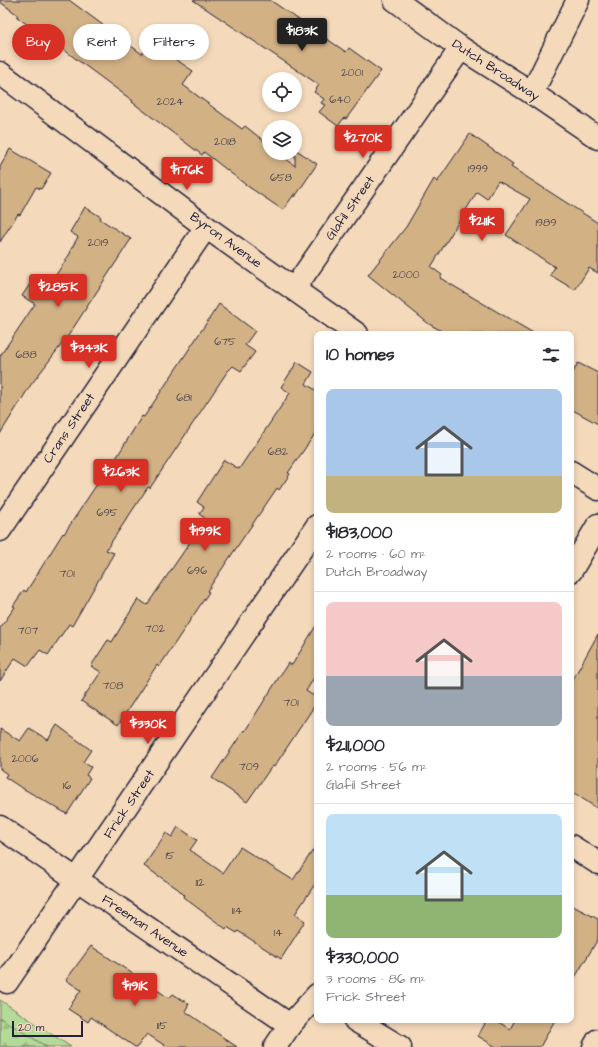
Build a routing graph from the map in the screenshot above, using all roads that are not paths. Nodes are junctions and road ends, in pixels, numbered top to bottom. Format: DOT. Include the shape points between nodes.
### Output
graph roads {
  1 [pos="395,0"];
  2 [pos="578,0"];
  3 [pos="461,48"];
  4 [pos="0,73"];
  5 [pos="532,93"];
  6 [pos="598,138"];
  7 [pos="206,227"];
  8 [pos="294,289"];
  9 [pos="352,331"];
  10 [pos="574,474"];
  11 [pos="598,489"];
  12 [pos="598,525"];
  13 [pos="0,530"];
  14 [pos="314,530"];
  15 [pos="574,567"];
  16 [pos="0,827"];
  17 [pos="574,848"];
  18 [pos="598,863"];
  19 [pos="77,880"];
  20 [pos="7,982"];
  21 [pos="314,999"];
  22 [pos="360,1023"];
  23 [pos="290,1025"];
  24 [pos="598,1040"];
  25 [pos="275,1047"];
  26 [pos="400,1047"];
  27 [pos="594,1047"];
  1 -- 3 [label="street, Dutch Broadway"];
  2 -- 5 [label="street"];
  3 -- 5 [label="street, Dutch Broadway"];
  3 -- 8 [label="street, Glafil Street"];
  4 -- 7 [label="street, Byron Avenue"];
  5 -- 6 [label="street, Dutch Broadway"];
  7 -- 8 [label="street, Byron Avenue"];
  7 -- 13 [label="street, Crans Street"];
  8 -- 9 [label="street, Byron Avenue"];
  10 -- 11 [label="street"];
  12 -- 15 [label="street"];
  14 -- 19 [label="street, Frick Street"];
  16 -- 19 [label="street, Freeman Avenue"];
  17 -- 18 [label="street"];
  19 -- 20 [label="street, Frick Street"];
  19 -- 23 [label="street, Freeman Avenue"];
  21 -- 23 [label="street"];
  22 -- 26 [label="street"];
  23 -- 25 [label="street"];
  24 -- 27 [label="street"];
}
